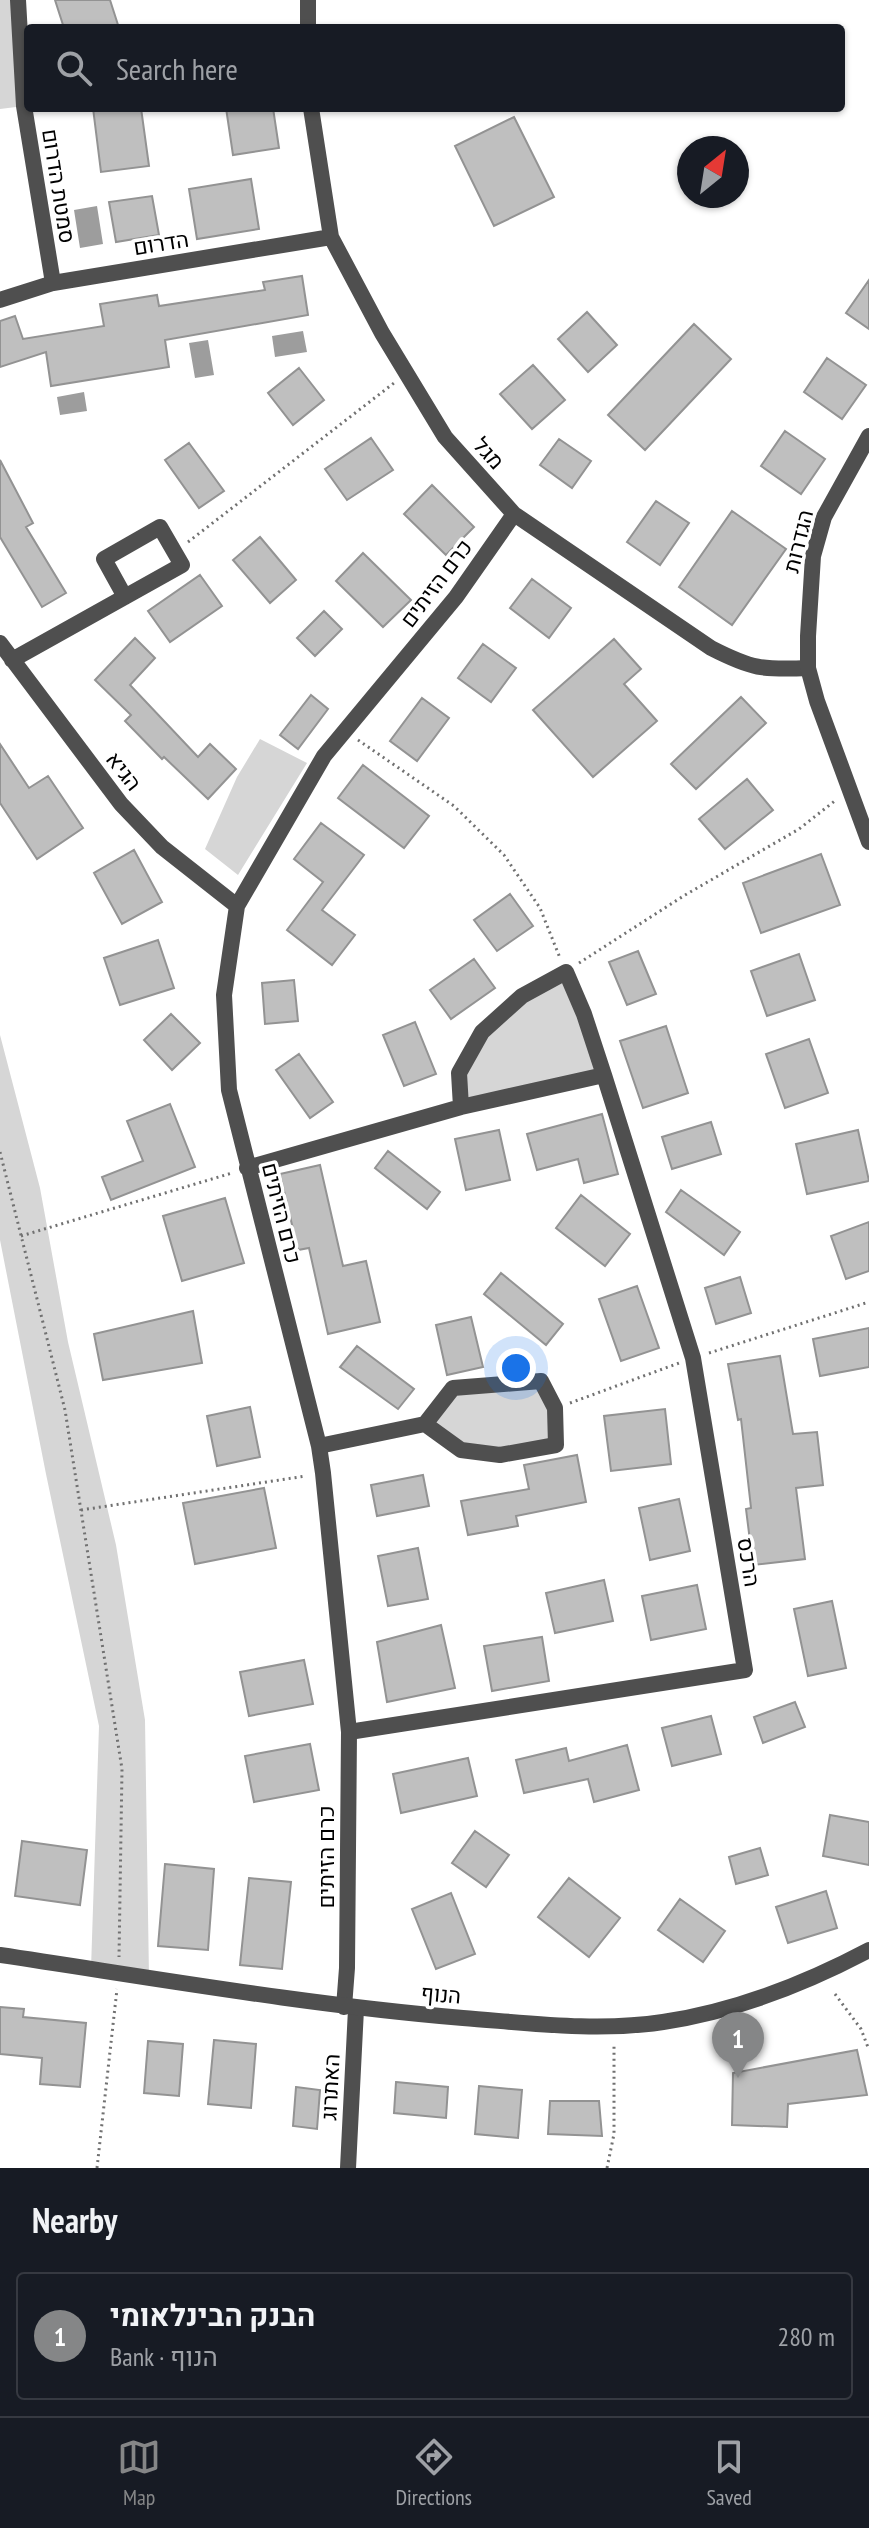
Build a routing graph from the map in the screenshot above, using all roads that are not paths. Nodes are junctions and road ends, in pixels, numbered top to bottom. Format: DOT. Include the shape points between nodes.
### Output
graph roads {
  1 [pos="18,0"];
  2 [pos="308,0"];
  3 [pos="308,24"];
  4 [pos="24,106"];
  5 [pos="25,112"];
  6 [pos="312,112"];
  7 [pos="331,237"];
  8 [pos="53,283"];
  9 [pos="0,300"];
  10 [pos="869,436"];
  11 [pos="514,514"];
  12 [pos="125,597"];
  13 [pos="0,643"];
  14 [pos="12,660"];
  15 [pos="808,668"];
  16 [pos="869,842"];
  17 [pos="237,906"];
  18 [pos="604,1075"];
  19 [pos="461,1107"];
  20 [pos="247,1168"];
  21 [pos="425,1424"];
  22 [pos="319,1446"];
  23 [pos="349,1732"];
  24 [pos="869,1950"];
  25 [pos="0,1955"];
  26 [pos="350,2008"];
  27 [pos="348,2168"];
  1 -- 4 [label="street, סמטת הדרום"];
  2 -- 3 [label="street"];
  5 -- 8 [label="street, סמטת הדרום"];
  6 -- 7 [label="street, מגל"];
  7 -- 8 [label="street, הדרום"];
  7 -- 11 [label="street, מגל" via="445,437"];
  8 -- 9 [label="street, הדרום"];
  10 -- 15 [label="street, הגדרות" via="824,517 813,556"];
  11 -- 15 [label="street, מגל" via="711,648 760,669"];
  11 -- 17 [label="street, כרם הזיתים" via="456,597 324,756"];
  12 -- 12 [label="street" via="182,565 160,527 104,559"];
  12 -- 14 [label="street"];
  13 -- 14 [label="street, הגיא"];
  14 -- 17 [label="street, הגיא" via="121,804 162,847"];
  15 -- 16 [label="street"];
  17 -- 20 [label="street, כרם הזיתים" via="224,995 229,1090"];
  18 -- 19 [label="street"];
  18 -- 19 [label="street, הרכס" via="566,972 522,996 482,1032 459,1073"];
  18 -- 23 [label="street, הרכס" via="693,1358 745,1670"];
  19 -- 20 [label="street"];
  20 -- 22 [label="street, כרם הזיתים"];
  21 -- 21 [label="street" via="461,1450 500,1455 556,1445 555,1408 541,1381 453,1388"];
  21 -- 22 [label="street"];
  22 -- 23 [label="street, כרם הזיתים"];
  23 -- 26 [label="street, כרם הזיתים"];
  24 -- 26 [label="street, הנוף" via="775,1993 664,2022 561,2026"];
  25 -- 26 [label="street, הנוף"];
  26 -- 27 [label="street, האתרוג"];
}
